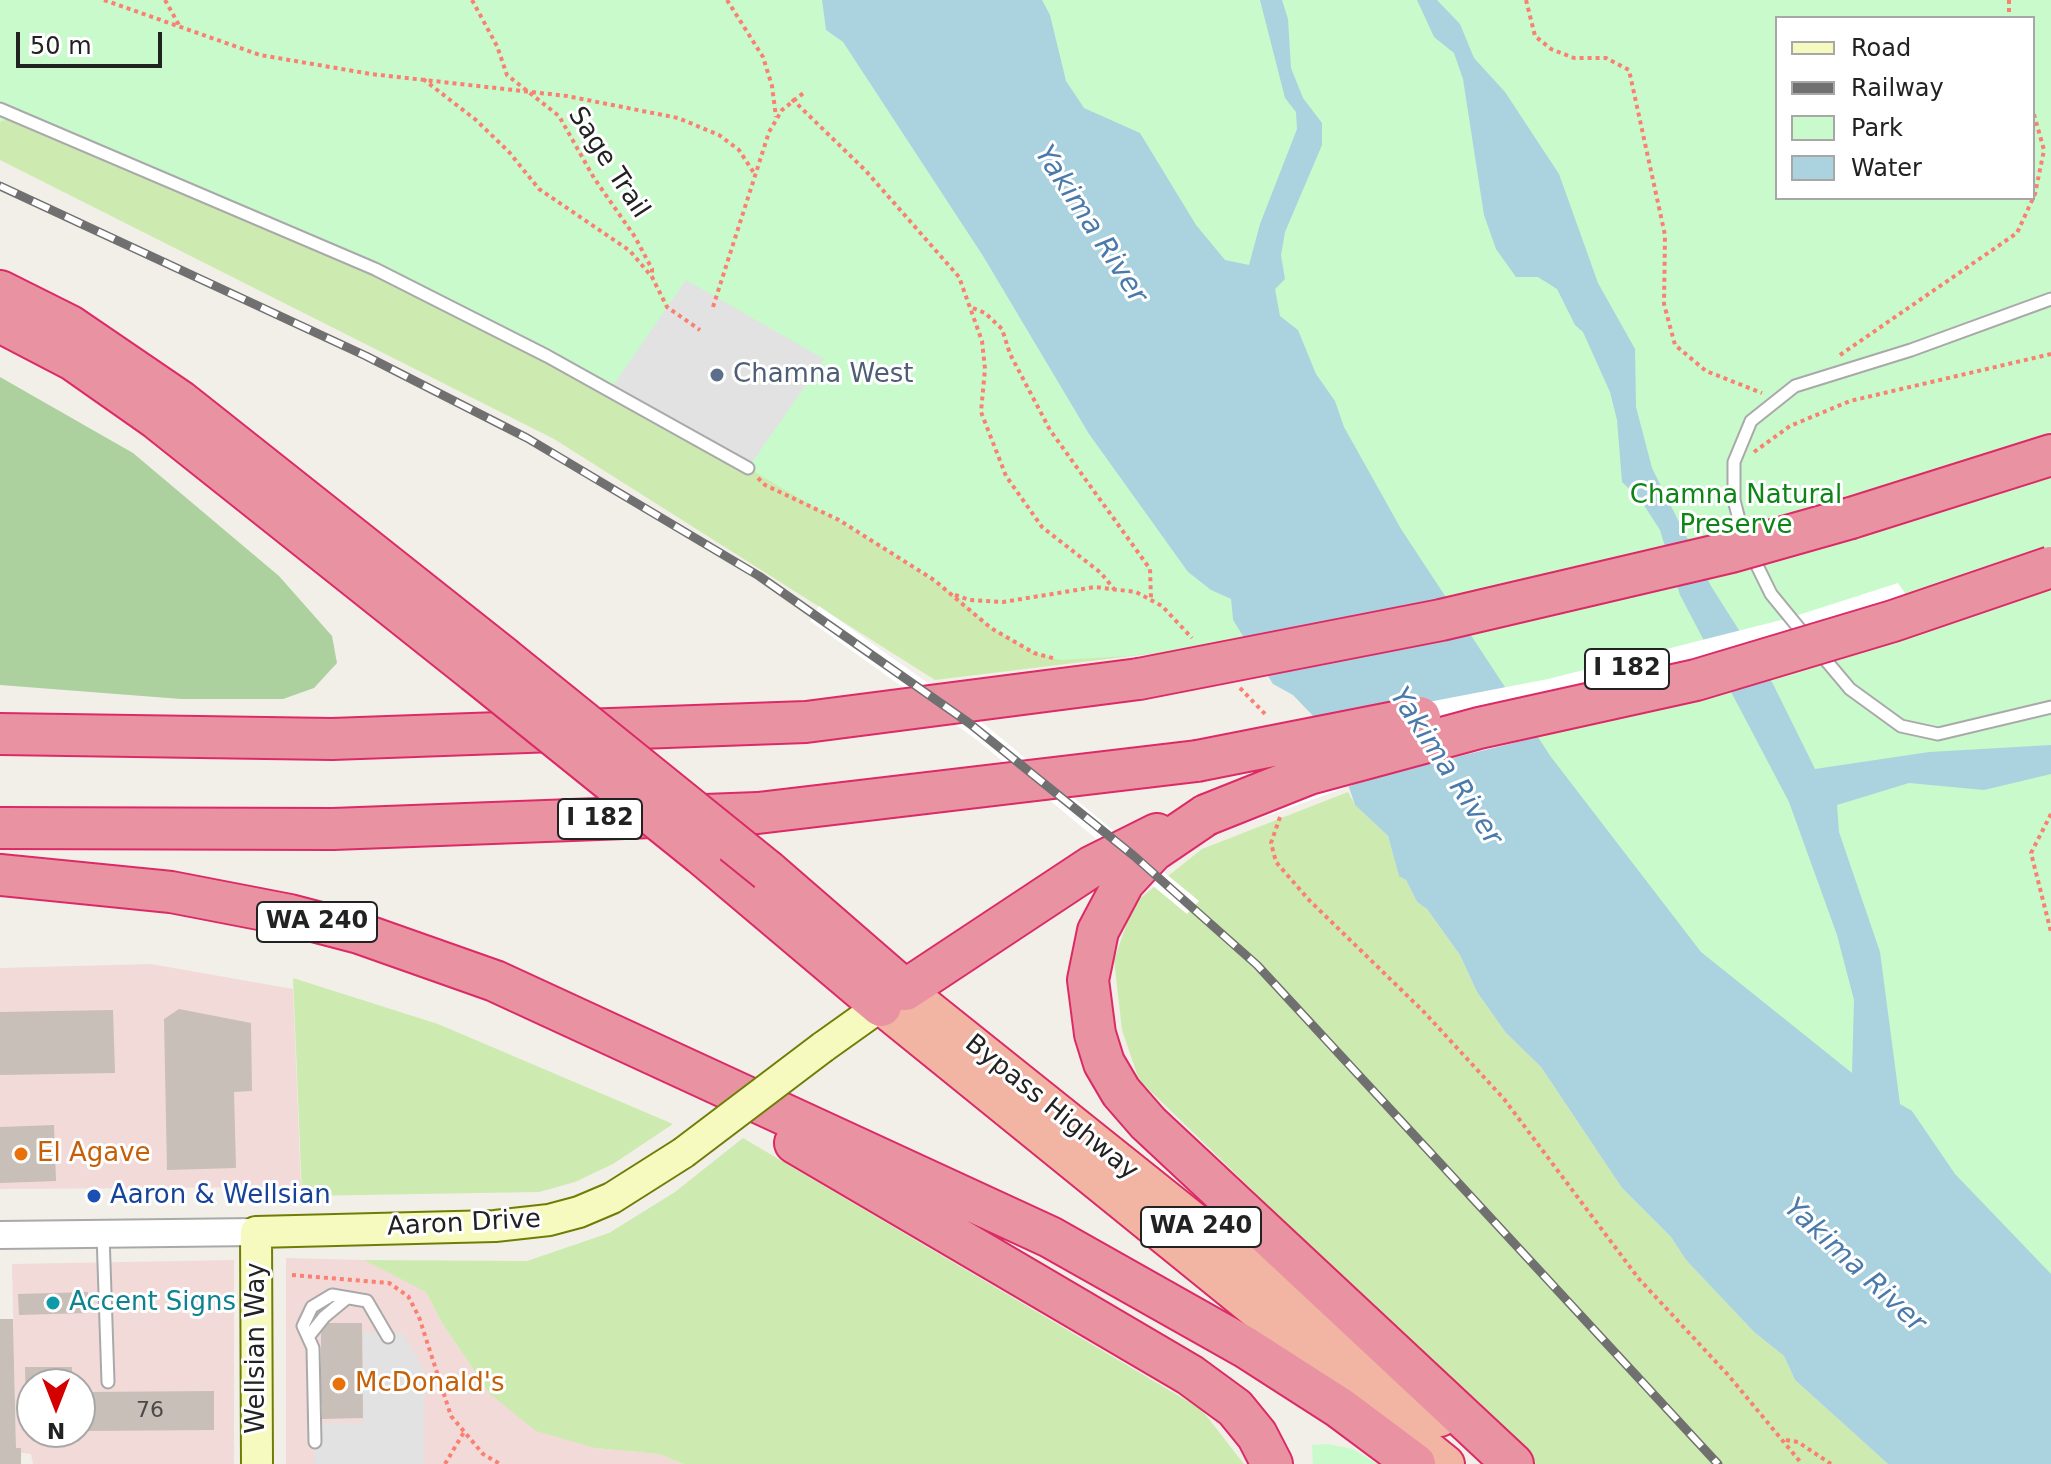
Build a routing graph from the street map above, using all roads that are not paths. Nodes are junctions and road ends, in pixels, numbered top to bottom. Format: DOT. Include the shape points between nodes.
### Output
graph roads {
  1 [pos="0,109"];
  2 [pos="0,291"];
  3 [pos="2051,299"];
  4 [pos="0,322"];
  5 [pos="2051,455"];
  6 [pos="748,468"];
  7 [pos="2051,550"];
  8 [pos="2051,567"];
  9 [pos="489,665"];
  10 [pos="2051,707"];
  11 [pos="0,725"];
  12 [pos="0,734"];
  13 [pos="77,735"];
  14 [pos="1206,815"];
  15 [pos="0,828"];
  16 [pos="0,875"];
  17 [pos="893,998"];
  18 [pos="618,1035"];
  19 [pos="256,1232"];
  20 [pos="103,1234"];
  21 [pos="0,1235"];
  22 [pos="388,1337"];
  23 [pos="108,1382"];
  24 [pos="315,1442"];
  25 [pos="257,1464"];
  26 [pos="1272,1464"];
  27 [pos="1415,1464"];
  28 [pos="1446,1464"];
  29 [pos="1498,1464"];
  30 [pos="1513,1464"];
  1 -- 6 [label="lane" via="426,293"];
  2 -- 9 [label="highway" via="70,326 156,384"];
  3 -- 10 [label="lane" via="1795,386 1751,421 1734,462 1734,500 1744,539 1771,594 1850,689 1901,726 1938,734"];
  4 -- 9 [label="highway" via="73,360"];
  5 -- 13 [label="highway, bridge" via="1731,552 1472,613 1139,679 806,722 332,739"];
  7 -- 15 [label="highway, I 182, bridge" via="1909,596 1605,675 1361,731 1197,761 758,813 333,829"];
  8 -- 14 [label="highway, bridge" via="1696,680 1479,728 1309,774"];
  9 -- 17 [label="highway, WA 240, bridge" via="759,882"];
  11 -- 13 [label="highway"];
  12 -- 13 [label="highway"];
  14 -- 17 [label="highway" via="1091,867"];
  14 -- 30 [label="highway" via="1153,851 1124,882 1098,931 1088,980 1104,1063 1148,1123"];
  16 -- 18 [label="highway, WA 240" via="171,892 290,915 435,958"];
  17 -- 19 [label="main road, Aaron Drive, bridge" via="683,1153 612,1198 549,1220 495,1226"];
  17 -- 28 [label="highway, Bypass Highway"];
  17 -- 29 [label="highway, Bypass Highway / WA 240"];
  18 -- 26 [label="highway" via="1190,1375 1235,1408"];
  18 -- 27 [label="highway, WA 240" via="1087,1257 1256,1354"];
  19 -- 20 [label="street, Aaron Drive"];
  19 -- 25 [label="main road, Wellsian Way"];
  20 -- 21 [label="street, Aaron Drive"];
  20 -- 23 [label="lane"];
  22 -- 24 [label="lane" via="367,1301 332,1295 312,1307 303,1326 313,1348"];
}
